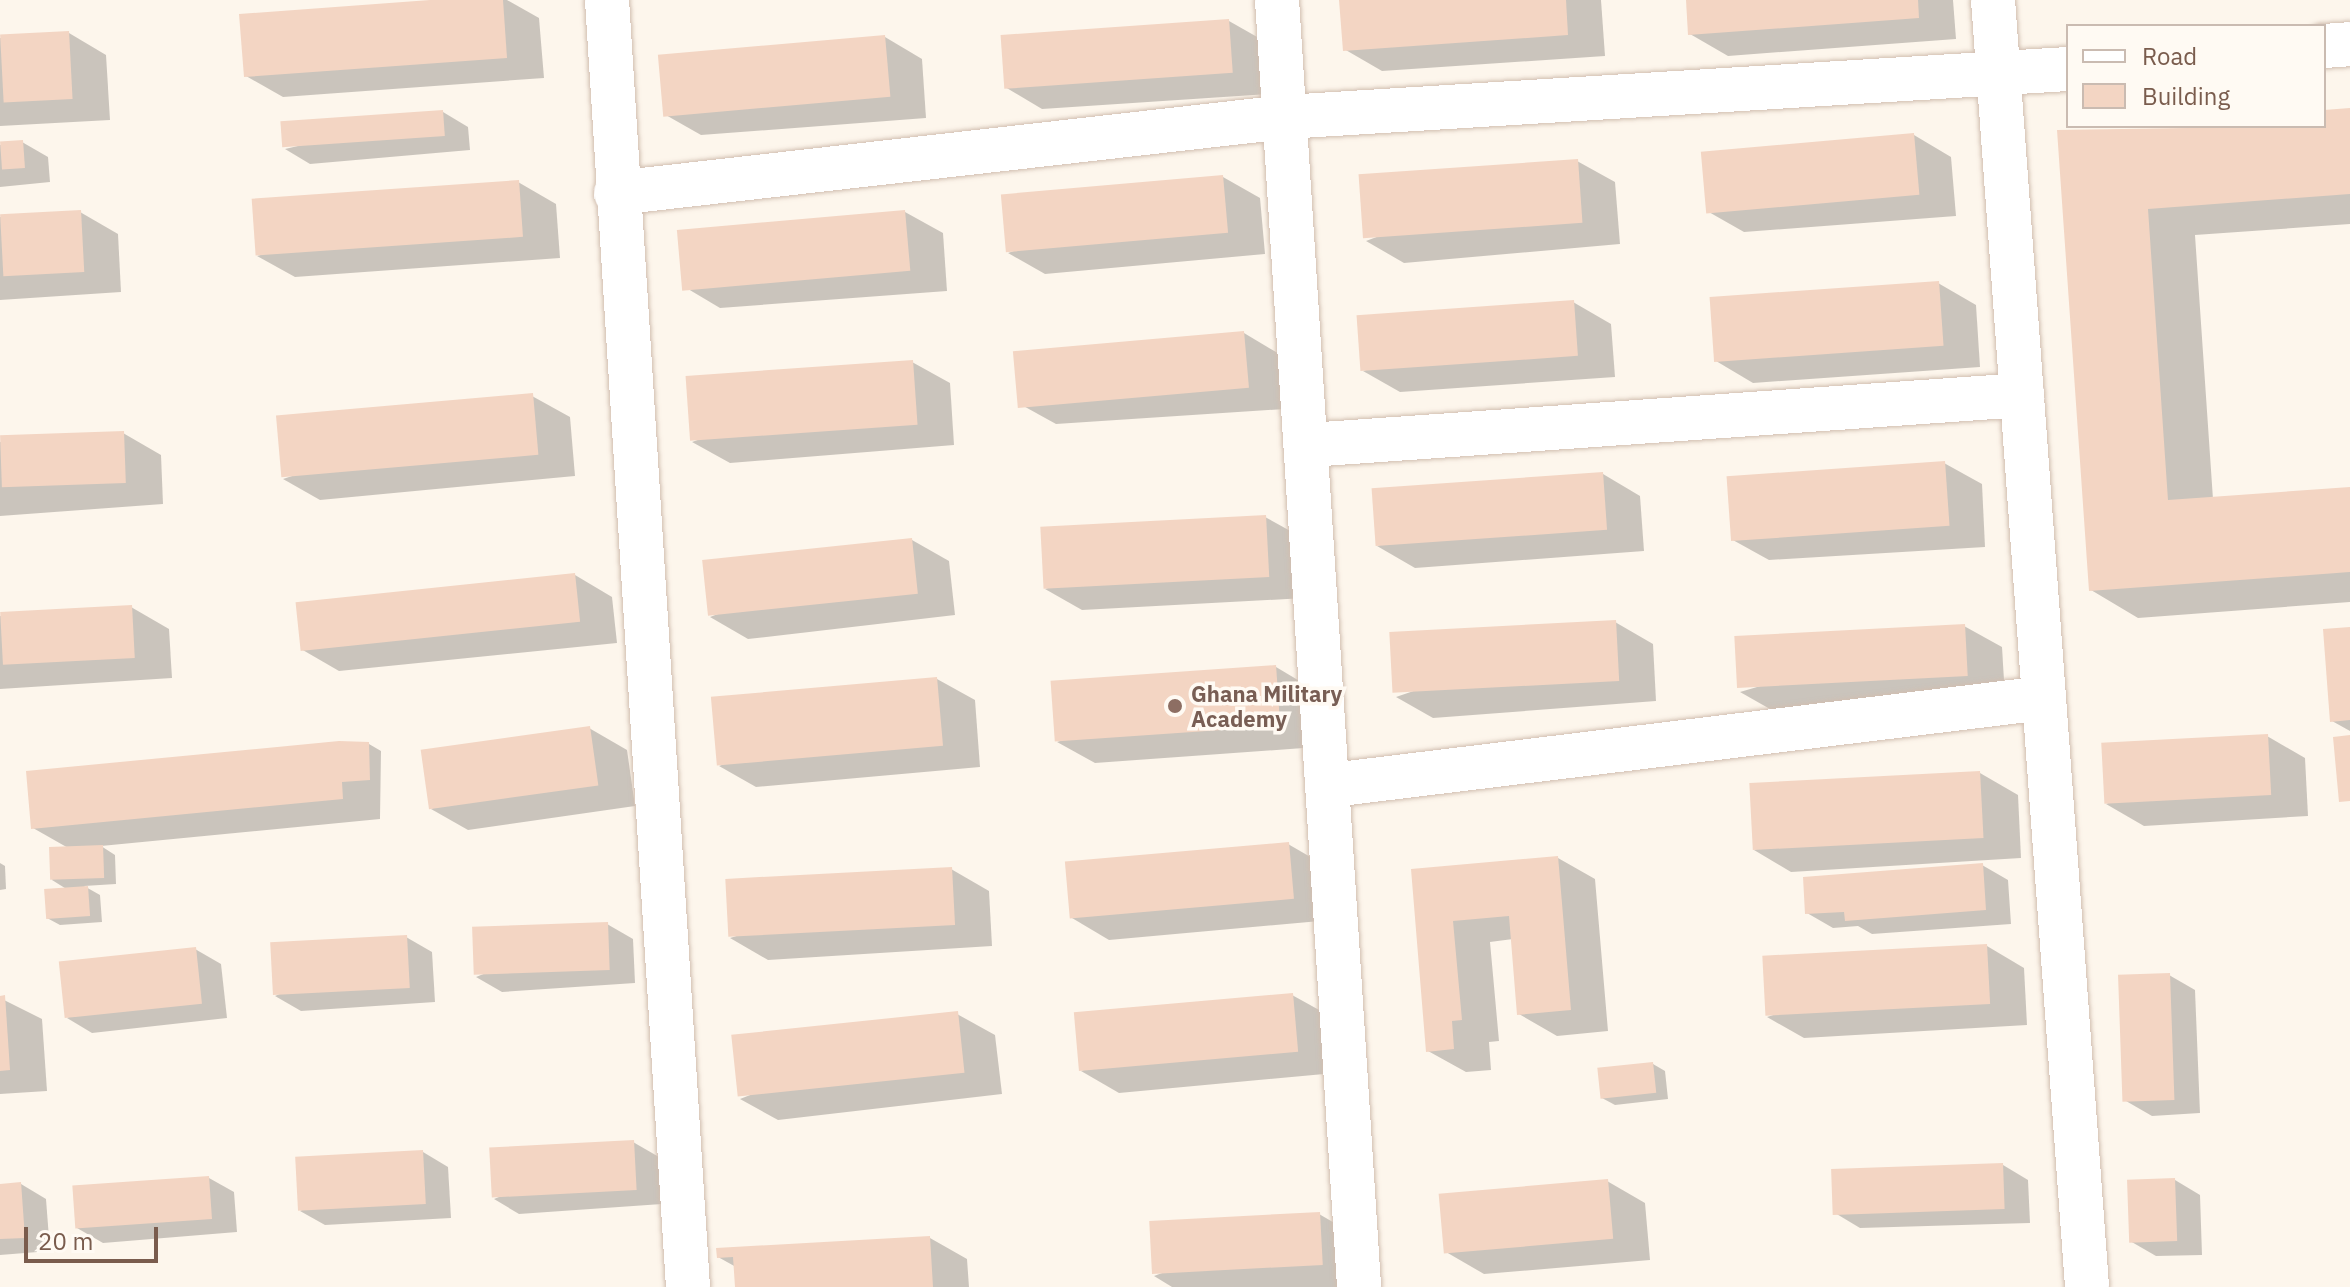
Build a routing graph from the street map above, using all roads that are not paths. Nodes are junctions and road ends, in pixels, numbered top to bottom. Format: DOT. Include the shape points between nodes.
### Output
graph roads {
  1 [pos="607,0"];
  2 [pos="1277,0"];
  3 [pos="1993,0"];
  4 [pos="2350,44"];
  5 [pos="2326,46"];
  6 [pos="2066,69"];
  7 [pos="1998,75"];
  8 [pos="1285,117"];
  9 [pos="616,193"];
  10 [pos="2022,395"];
  11 [pos="1309,445"];
  12 [pos="2044,698"];
  13 [pos="1332,785"];
  14 [pos="688,1287"];
  15 [pos="1359,1287"];
  16 [pos="2087,1287"];
  1 -- 9 [label="street"];
  2 -- 8 [label="street"];
  3 -- 7 [label="street"];
  4 -- 5 [label="street"];
  6 -- 7 [label="street"];
  7 -- 8 [label="street"];
  7 -- 10 [label="street"];
  8 -- 9 [label="street"];
  8 -- 11 [label="street"];
  9 -- 14 [label="street"];
  10 -- 11 [label="street"];
  10 -- 12 [label="street"];
  11 -- 13 [label="street"];
  12 -- 13 [label="street"];
  12 -- 16 [label="street"];
  13 -- 15 [label="street"];
}
